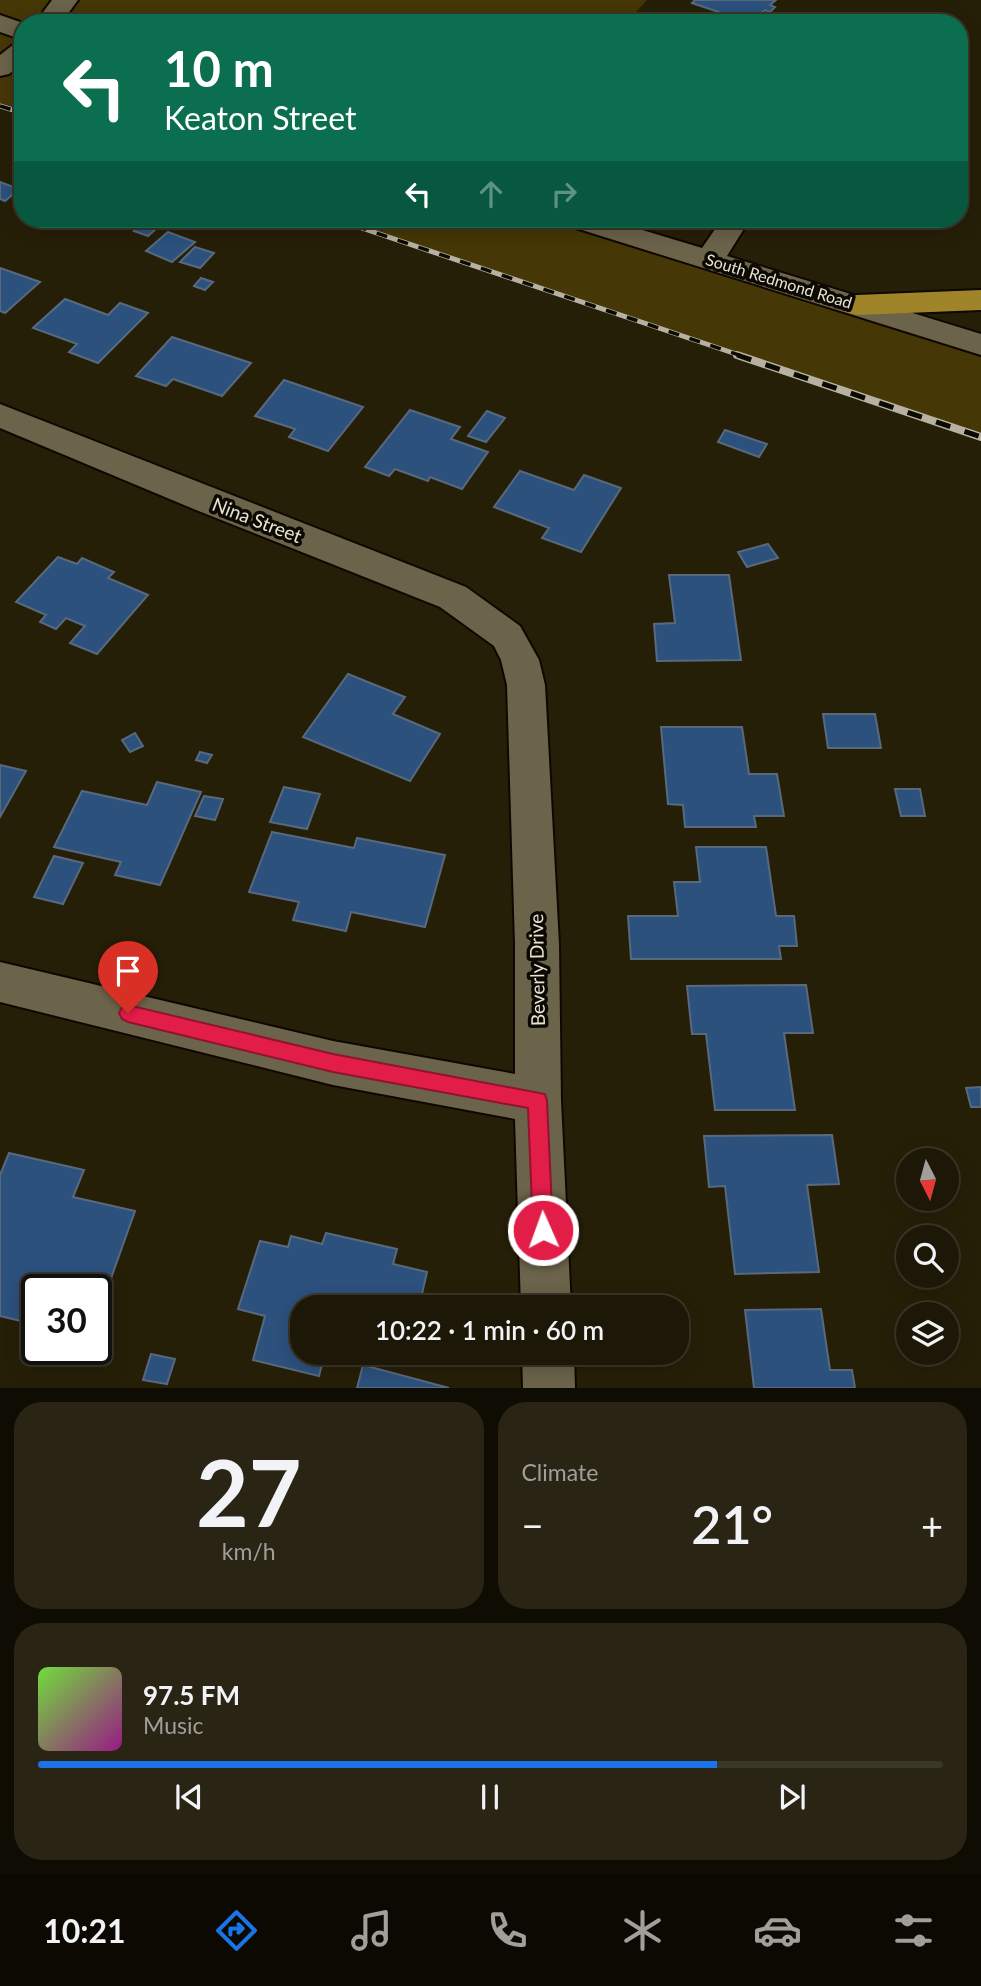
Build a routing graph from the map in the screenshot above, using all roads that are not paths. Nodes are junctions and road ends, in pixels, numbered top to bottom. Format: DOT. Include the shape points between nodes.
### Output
graph roads {
  1 [pos="14,57"];
  2 [pos="0,68"];
  3 [pos="606,228"];
  4 [pos="730,228"];
  5 [pos="710,259"];
  6 [pos="981,300"];
  7 [pos="857,305"];
  8 [pos="981,345"];
  9 [pos="0,415"];
  10 [pos="507,636"];
  11 [pos="0,982"];
  12 [pos="538,1101"];
  13 [pos="546,1295"];
  14 [pos="549,1365"];
  15 [pos="550,1388"];
  1 -- 2 [label="street"];
  3 -- 5 [label="street, South Redmond Road"];
  4 -- 5 [label="street"];
  5 -- 7 [label="street, South Redmond Road"];
  6 -- 7 [label="highway"];
  7 -- 8 [label="street, South Redmond Road"];
  9 -- 10 [label="street, Nina Street" via="453,597"];
  10 -- 12 [label="street, Beverly Drive" via="526,685 537,944"];
  11 -- 12 [label="street" via="333,1063"];
  12 -- 13 [label="street, Beverly Drive"];
  14 -- 15 [label="street"];
}
